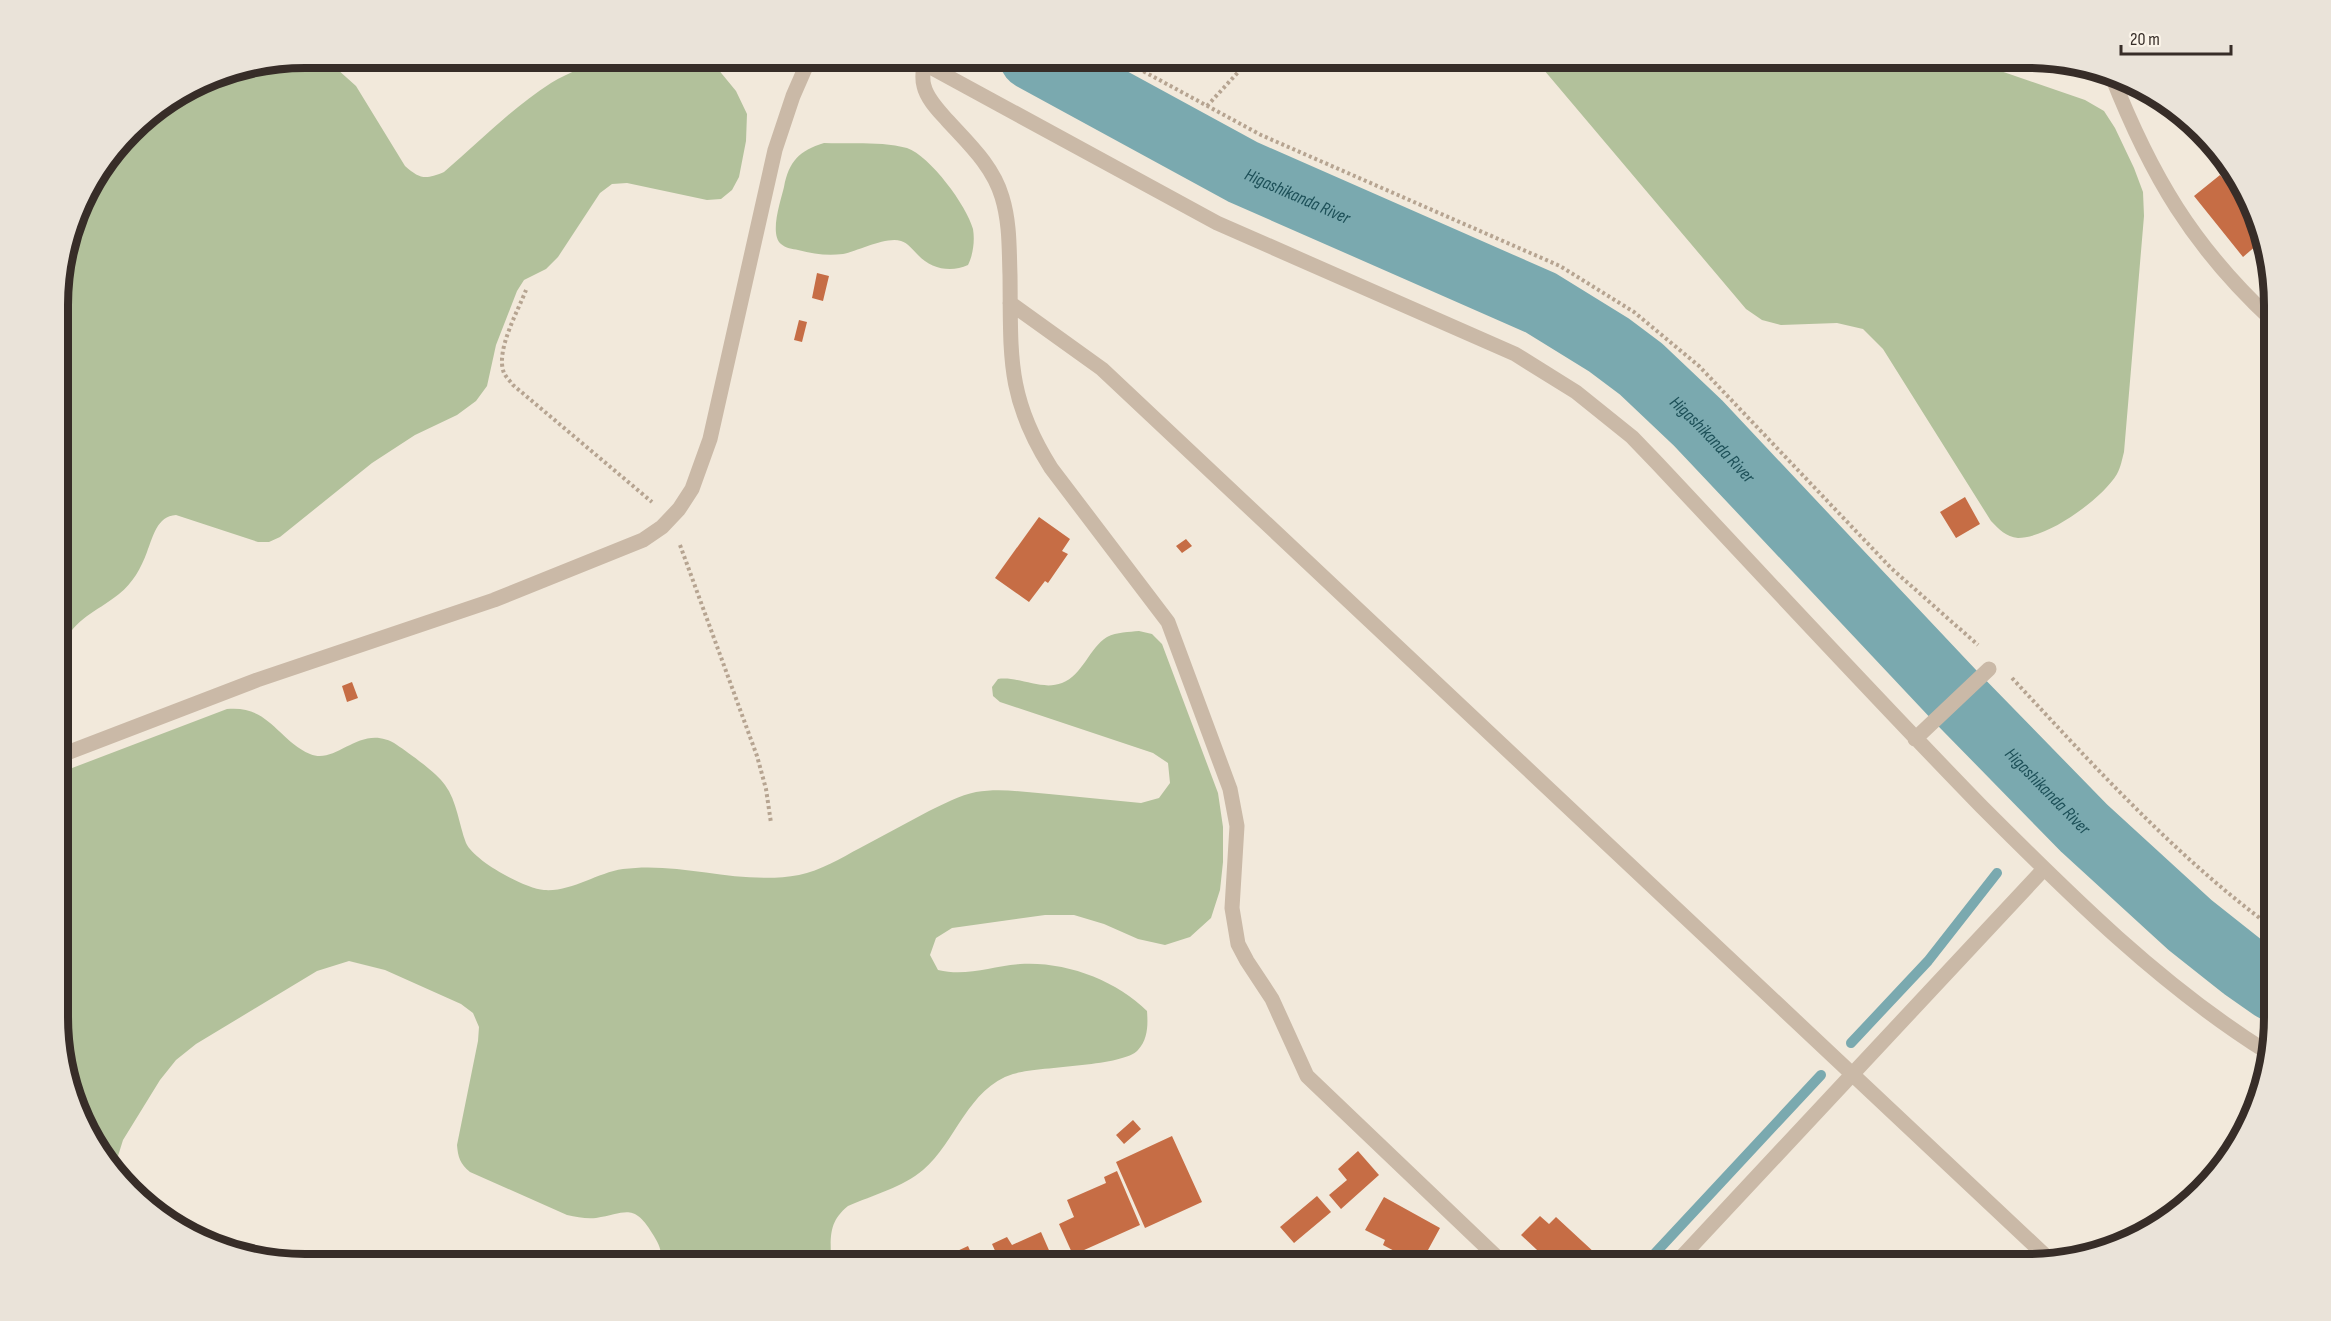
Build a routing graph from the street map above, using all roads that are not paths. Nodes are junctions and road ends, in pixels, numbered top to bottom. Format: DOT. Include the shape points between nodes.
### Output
graph roads {
  1 [pos="806,68"];
  2 [pos="920,68"];
  3 [pos="933,68"];
  4 [pos="2116,85"];
  5 [pos="1010,303"];
  6 [pos="2264,312"];
  7 [pos="1993,665"];
  8 [pos="1919,735"];
  9 [pos="68,753"];
  10 [pos="2044,869"];
  11 [pos="2261,1048"];
  12 [pos="1852,1074"];
  13 [pos="2042,1253"];
  14 [pos="1494,1254"];
  15 [pos="1684,1254"];
  1 -- 9 [label="street" via="775,150 710,439 692,489 679,510 643,540 494,600 257,680"];
  2 -- 5 [label="street" via="923,86 935,107 987,163 999,187 1007,213"];
  3 -- 8 [label="street" via="1208,219 1515,354 1576,392 1651,457"];
  4 -- 6 [label="street" via="2160,183 2216,263"];
  5 -- 12 [label="street" via="1102,369"];
  5 -- 14 [label="street" via="1014,384 1035,442 1168,622 1230,789 1237,826 1232,908 1239,944 1247,961 1272,999 1307,1076"];
  7 -- 8 [label="street"];
  8 -- 10 [label="street"];
  10 -- 11 [label="street" via="2152,969"];
  10 -- 12 [label="street"];
  12 -- 13 [label="street"];
  12 -- 15 [label="street"];
}
